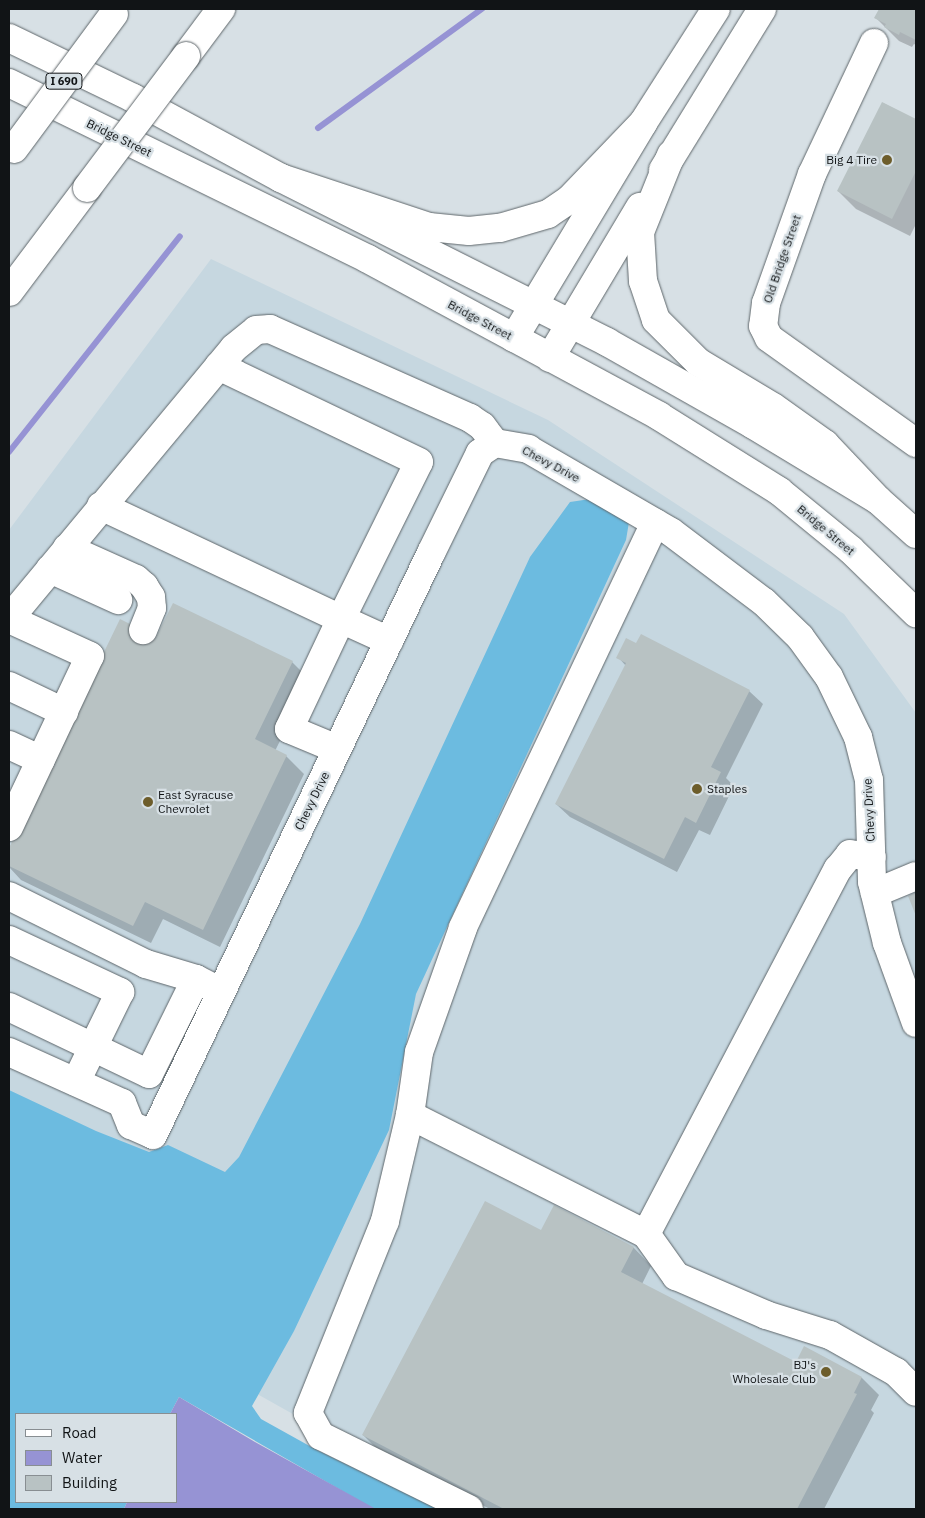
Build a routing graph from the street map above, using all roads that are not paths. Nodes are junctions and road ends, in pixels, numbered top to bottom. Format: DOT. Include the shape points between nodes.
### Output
graph roads {
  1 [pos="221,9"];
  2 [pos="716,9"];
  3 [pos="762,9"];
  4 [pos="115,11"];
  5 [pos="9,38"];
  6 [pos="874,43"];
  7 [pos="9,83"];
  8 [pos="643,123"];
  9 [pos="11,152"];
  10 [pos="671,155"];
  11 [pos="281,178"];
  12 [pos="9,292"];
  13 [pos="534,306"];
  14 [pos="570,324"];
  15 [pos="514,338"];
  16 [pos="550,358"];
  17 [pos="219,366"];
  18 [pos="495,443"];
  19 [pos="916,444"];
  20 [pos="878,500"];
  21 [pos="101,506"];
  22 [pos="655,523"];
  23 [pos="916,534"];
  24 [pos="67,548"];
  25 [pos="50,569"];
  26 [pos="118,600"];
  27 [pos="916,613"];
  28 [pos="9,619"];
  29 [pos="341,619"];
  30 [pos="143,630"];
  31 [pos="389,641"];
  32 [pos="9,686"];
  33 [pos="64,712"];
  34 [pos="9,746"];
  35 [pos="337,749"];
  36 [pos="41,760"];
  37 [pos="10,820"];
  38 [pos="872,856"];
  39 [pos="916,876"];
  40 [pos="875,893"];
  41 [pos="9,896"];
  42 [pos="9,940"];
  43 [pos="146,964"];
  44 [pos="196,979"];
  45 [pos="221,991"];
  46 [pos="120,992"];
  47 [pos="913,1006"];
  48 [pos="9,1007"];
  49 [pos="92,1046"];
  50 [pos="9,1052"];
  51 [pos="76,1082"];
  52 [pos="410,1114"];
  53 [pos="646,1234"];
  54 [pos="916,1392"];
  55 [pos="469,1509"];
  1 -- 12 [label="main road, bridge"];
  2 -- 8 [label="main road"];
  3 -- 10 [label="main road"];
  4 -- 9 [label="main road, I 690, bridge"];
  5 -- 11 [label="main road" via="133,98"];
  6 -- 19 [label="main road, Old Bridge Street" via="812,174 766,303 763,326 769,338"];
  7 -- 15 [label="main road, Bridge Street" via="368,259"];
  8 -- 11 [label="main road" via="570,199 548,214 500,228 470,231 429,227"];
  8 -- 13 [label="main road"];
  10 -- 14 [label="main road"];
  10 -- 20 [label="main road" via="640,232 643,281 656,320 698,362 773,407 825,444"];
  11 -- 13 [label="main road"];
  13 -- 14 [label="main road"];
  13 -- 15 [label="main road"];
  14 -- 16 [label="main road"];
  14 -- 20 [label="main road" via="735,414"];
  15 -- 16 [label="main road, Bridge Street"];
  16 -- 27 [label="main road, Bridge Street" via="658,416 779,491 851,550"];
  17 -- 18 [label="main road" via="256,330 270,329 470,418 482,426"];
  17 -- 21 [label="main road"];
  17 -- 29 [label="main road" via="419,462"];
  18 -- 22 [label="main road, Chevy Drive" via="528,449"];
  18 -- 31 [label="main road, Chevy Drive" via="480,453"];
  20 -- 23 [label="main road"];
  21 -- 24 [label="main road"];
  21 -- 29 [label="main road"];
  22 -- 38 [label="main road, Chevy Drive" via="764,602 800,637 830,677 858,737 869,780"];
  22 -- 52 [label="main road" via="463,928 419,1052"];
  24 -- 25 [label="main road"];
  24 -- 30 [label="main road" via="136,579 144,586 151,597 152,608"];
  25 -- 26 [label="main road"];
  25 -- 28 [label="main road"];
  28 -- 33 [label="main road" via="90,656"];
  29 -- 31 [label="main road"];
  29 -- 35 [label="main road" via="289,729"];
  31 -- 35 [label="main road, Chevy Drive"];
  32 -- 33 [label="main road"];
  33 -- 36 [label="main road"];
  34 -- 36 [label="main road"];
  35 -- 45 [label="main road, Chevy Drive"];
  36 -- 37 [label="main road"];
  38 -- 40 [label="main road, Chevy Drive"];
  38 -- 53 [label="main road" via="850,854 838,869"];
  39 -- 40 [label="main road"];
  40 -- 47 [label="main road, Chevy Drive" via="887,943"];
  41 -- 43 [label="main road"];
  42 -- 46 [label="main road"];
  43 -- 44 [label="main road"];
  43 -- 46 [label="main road"];
  44 -- 45 [label="main road"];
  44 -- 49 [label="main road" via="149,1074"];
  45 -- 51 [label="main road, Chevy Drive" via="154,1135 131,1124 122,1103"];
  46 -- 49 [label="main road"];
  48 -- 49 [label="main road"];
  49 -- 51 [label="main road"];
  50 -- 51 [label="main road"];
  52 -- 53 [label="main road"];
  52 -- 55 [label="main road" via="385,1221 308,1413 321,1436"];
  53 -- 54 [label="main road" via="676,1276 766,1316 830,1335 896,1372"];
}
